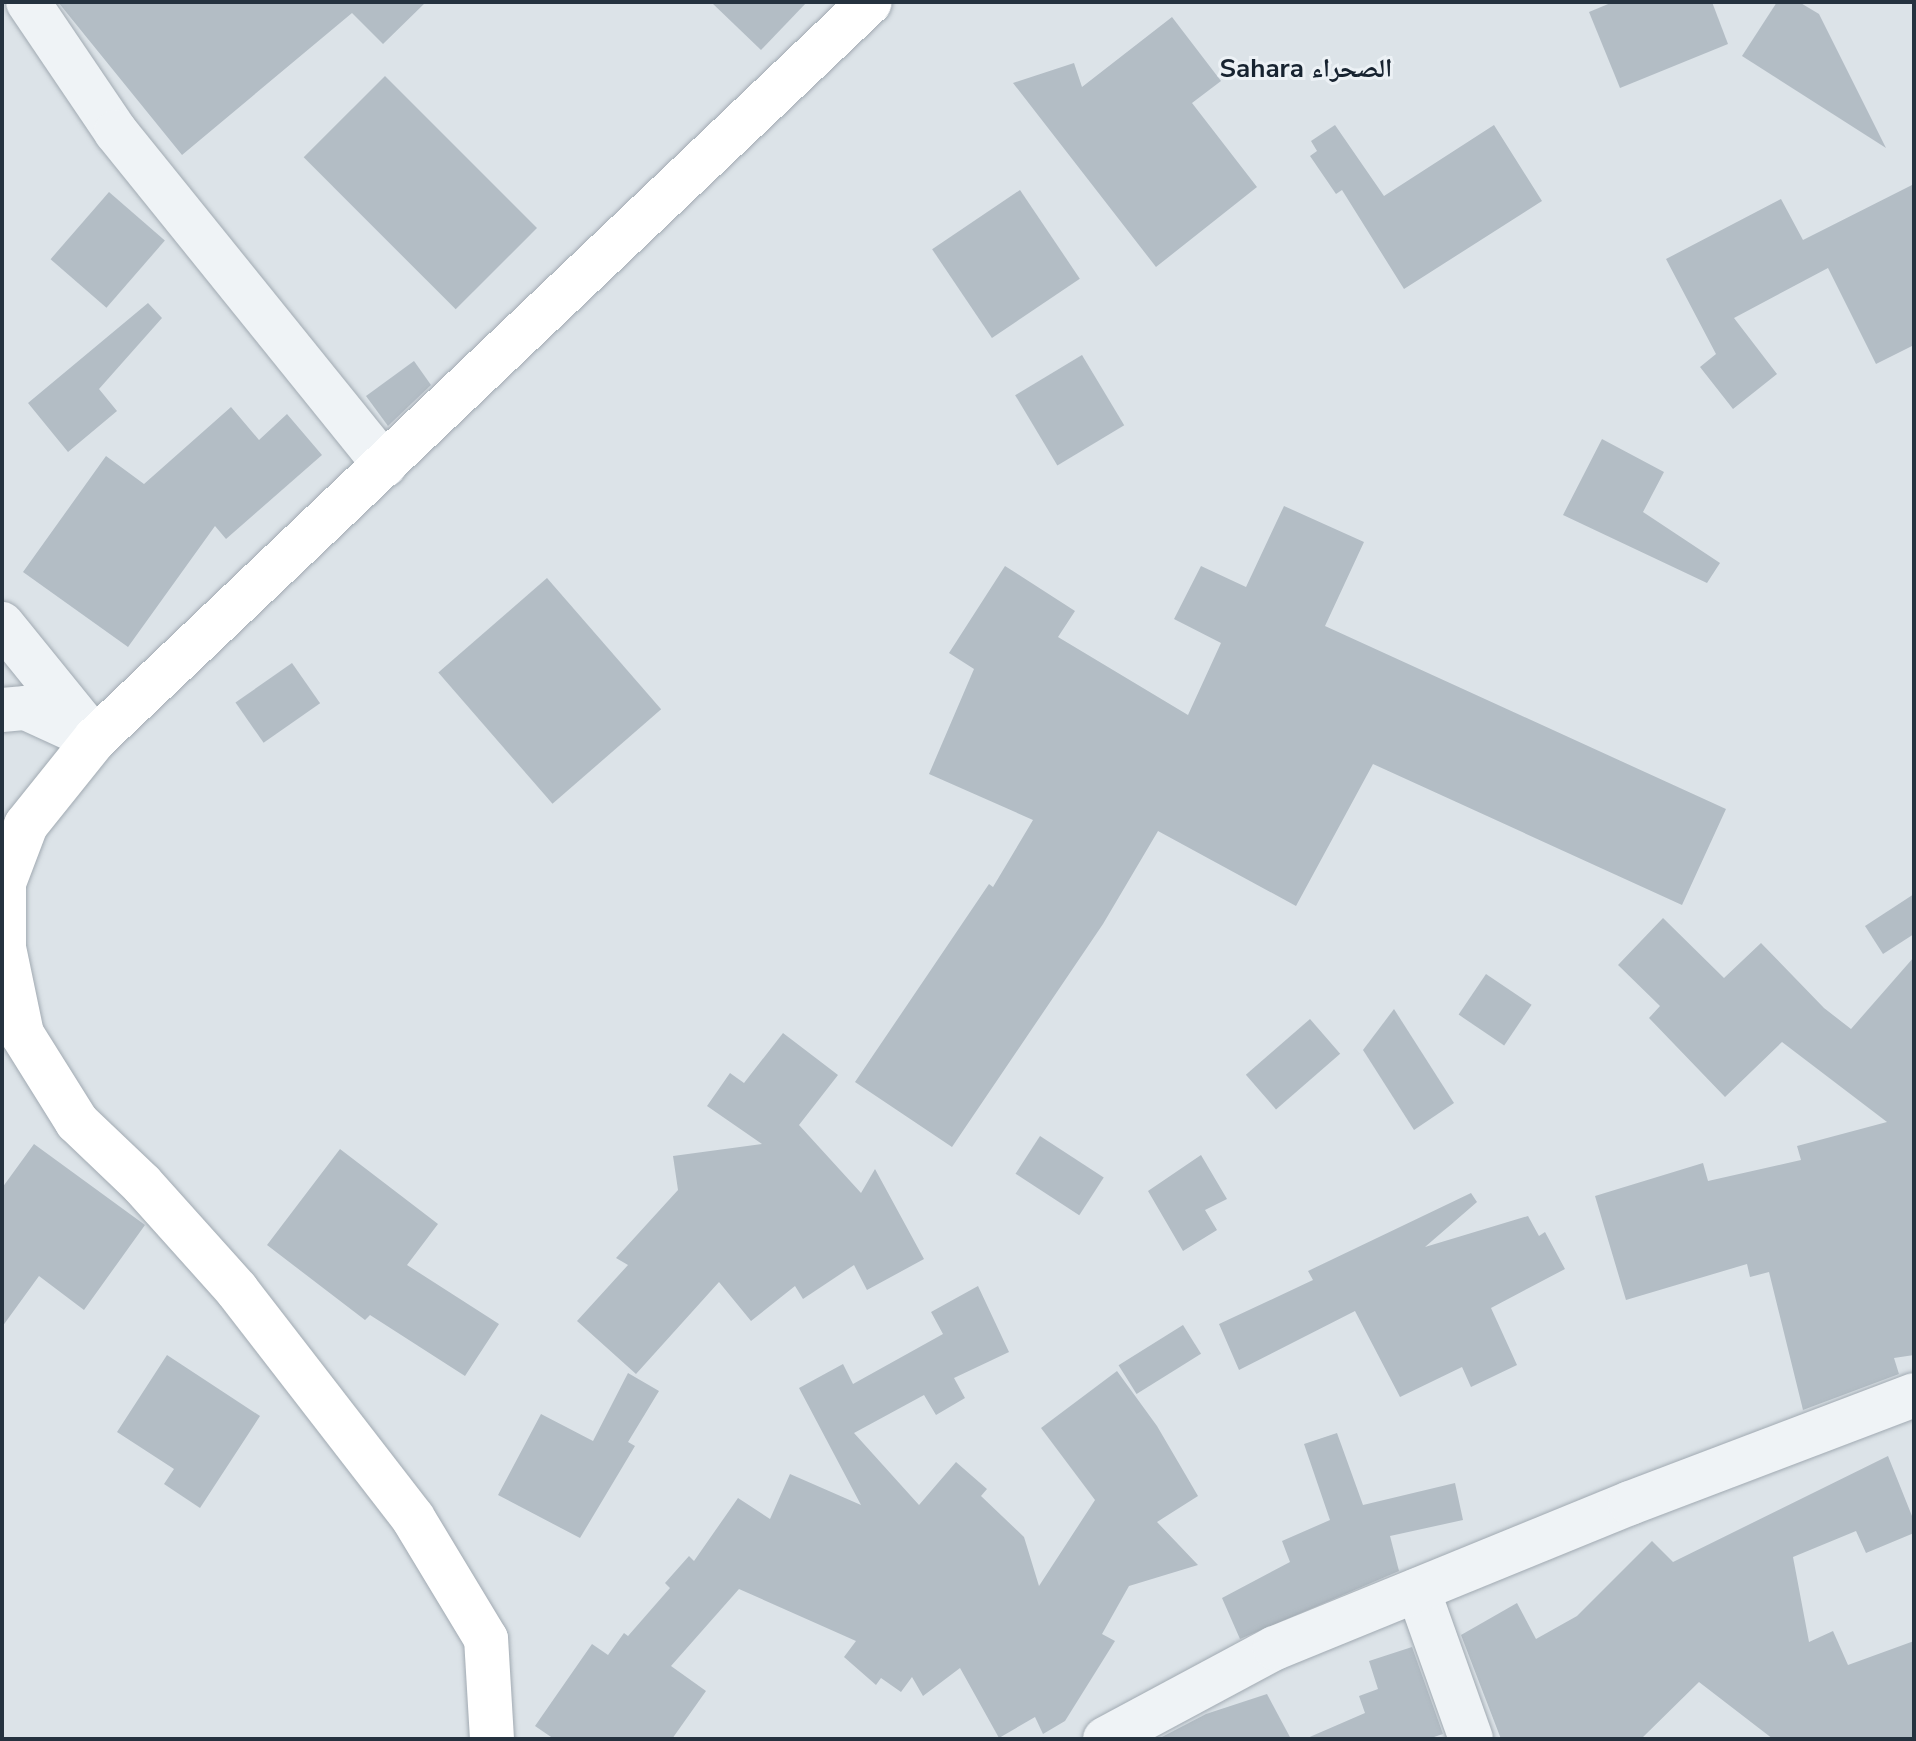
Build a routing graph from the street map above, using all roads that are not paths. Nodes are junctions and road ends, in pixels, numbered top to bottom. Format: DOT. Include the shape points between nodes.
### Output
graph roads {
  1 [pos="28,2"];
  2 [pos="870,2"];
  3 [pos="385,465"];
  4 [pos="2,624"];
  5 [pos="2,710"];
  6 [pos="95,739"];
  7 [pos="1914,1395"];
  8 [pos="1418,1590"];
  9 [pos="492,1739"];
  10 [pos="1105,1739"];
  11 [pos="1471,1739"];
  1 -- 3 [label="street" via="116,132"];
  2 -- 3 [label="main road"];
  3 -- 6 [label="main road"];
  4 -- 6 [label="street"];
  5 -- 6 [label="street" via="26,708"];
  6 -- 9 [label="main road" via="26,825 4,883 4,948 22,1034 77,1122 142,1184 237,1290 413,1518 486,1639"];
  7 -- 8 [label="street"];
  8 -- 10 [label="street" via="1275,1648"];
  8 -- 11 [label="street"];
}
